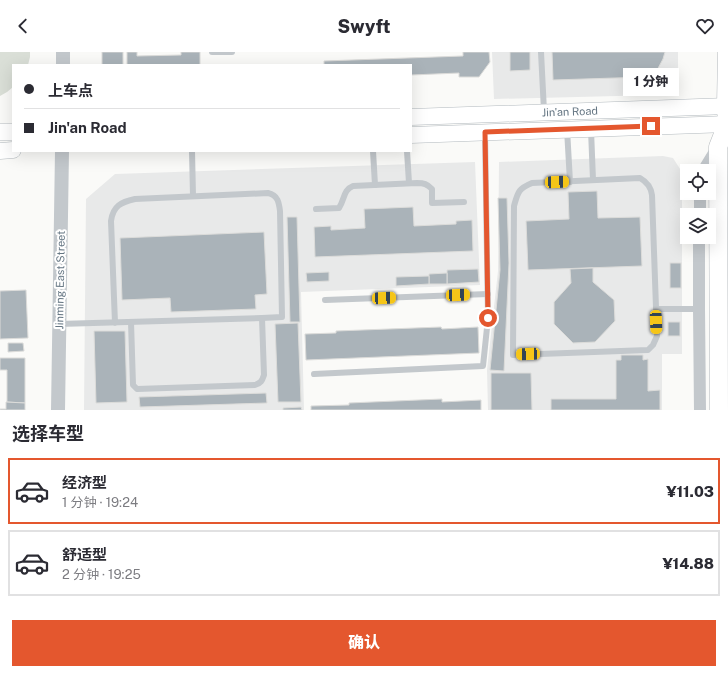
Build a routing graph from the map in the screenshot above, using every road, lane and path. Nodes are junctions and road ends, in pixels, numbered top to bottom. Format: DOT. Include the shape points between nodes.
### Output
graph roads {
  1 [pos="63,52"];
  2 [pos="212,52"];
  3 [pos="232,52"];
  4 [pos="541,52"];
  5 [pos="727,52"];
  6 [pos="63,64"];
  7 [pos="727,106"];
  8 [pos="544,112"];
  9 [pos="412,117"];
  10 [pos="728,124"];
  11 [pos="590,128"];
  12 [pos="568,129"];
  13 [pos="0,132"];
  14 [pos="12,132"];
  15 [pos="485,132"];
  16 [pos="412,135"];
  17 [pos="718,147"];
  18 [pos="12,150"];
  19 [pos="0,151"];
  20 [pos="62,152"];
  21 [pos="192,152"];
  22 [pos="373,152"];
  23 [pos="407,152"];
  24 [pos="707,164"];
  25 [pos="593,180"];
  26 [pos="570,182"];
  27 [pos="409,183"];
  28 [pos="375,185"];
  29 [pos="193,196"];
  30 [pos="464,202"];
  31 [pos="316,209"];
  32 [pos="699,244"];
  33 [pos="488,294"];
  34 [pos="325,300"];
  35 [pos="656,308"];
  36 [pos="699,309"];
  37 [pos="262,318"];
  38 [pos="131,322"];
  39 [pos="115,323"];
  40 [pos="59,324"];
  41 [pos="314,374"];
  42 [pos="58,410"];
  43 [pos="700,410"];
  44 [pos="719,410"];
  1 -- 6 [label="street"];
  2 -- 3 [label="lane"];
  4 -- 8 [label="lane"];
  5 -- 7 [label="main road"];
  7 -- 8 [label="main road, Jin'an Road"];
  7 -- 10 [label="main road"];
  8 -- 9 [label="main road, Jin'an Road"];
  10 -- 11 [label="main road, Jin'an Road"];
  10 -- 17 [label="main road"];
  11 -- 12 [label="main road, Jin'an Road"];
  11 -- 25 [label="lane"];
  12 -- 15 [label="main road, Jin'an Road"];
  12 -- 26 [label="lane"];
  13 -- 14 [label="main road"];
  15 -- 16 [label="main road, Jin'an Road"];
  15 -- 33 [label="lane"];
  17 -- 24 [label="street"];
  17 -- 44 [label="main road"];
  18 -- 19 [label="main road"];
  20 -- 40 [label="street, Jinming East Street"];
  21 -- 29 [label="lane"];
  22 -- 28 [label="lane"];
  23 -- 27 [label="lane"];
  25 -- 26 [label="lane"];
  25 -- 35 [label="lane" via="640,178 651,188"];
  26 -- 35 [label="lane" via="532,183 518,192 514,206 513,355 648,350 657,336"];
  27 -- 28 [label="lane"];
  27 -- 30 [label="lane" via="428,185 432,189 432,203"];
  28 -- 31 [label="lane" via="348,188 339,208"];
  29 -- 37 [label="lane" via="268,193 273,194 278,200 282,317"];
  29 -- 39 [label="lane" via="135,199 121,203 112,213"];
  32 -- 36 [label="street"];
  33 -- 34 [label="lane"];
  33 -- 41 [label="lane" via="483,366"];
  35 -- 36 [label="lane"];
  36 -- 43 [label="street"];
  37 -- 38 [label="lane"];
  37 -- 38 [label="lane" via="264,375 260,384 152,389 137,389 133,385"];
  38 -- 39 [label="lane"];
  39 -- 40 [label="lane"];
  40 -- 42 [label="street, Jinming East Street"];
}
